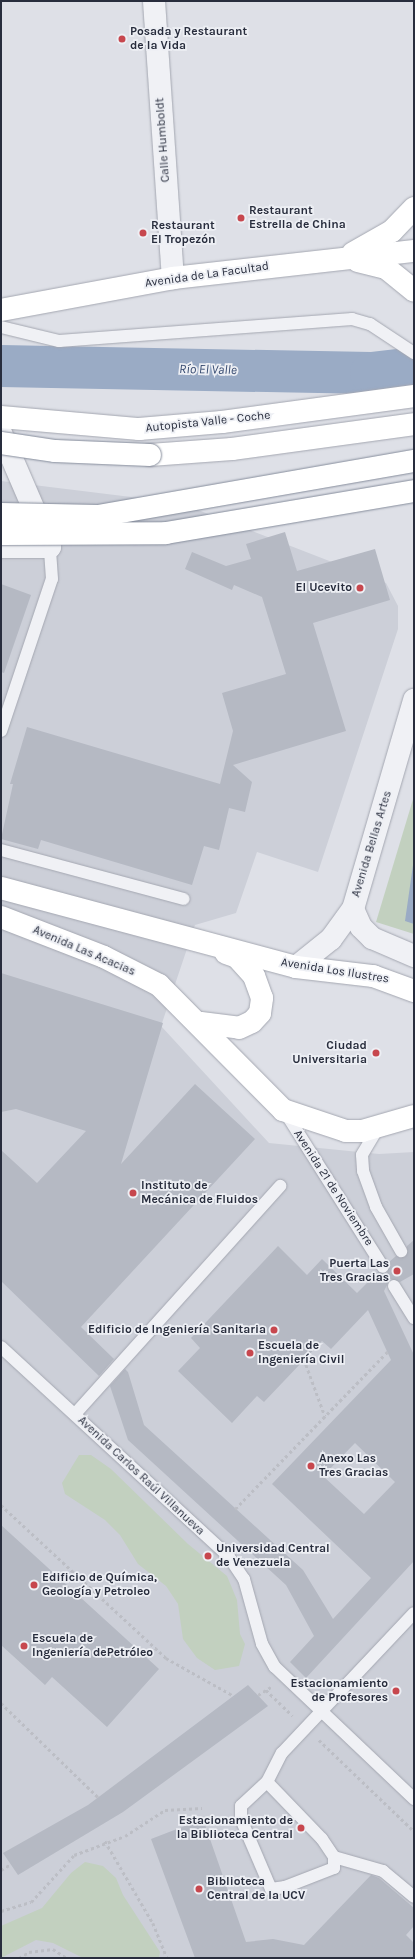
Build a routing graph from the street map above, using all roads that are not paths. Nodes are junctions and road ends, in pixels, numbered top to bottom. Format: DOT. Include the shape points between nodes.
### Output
graph roads {
  1 [pos="154,1"];
  2 [pos="414,208"];
  3 [pos="414,251"];
  4 [pos="345,257"];
  5 [pos="173,278"];
  6 [pos="414,291"];
  7 [pos="1,310"];
  8 [pos="1,327"];
  9 [pos="414,353"];
  10 [pos="414,396"];
  11 [pos="1,417"];
  12 [pos="414,424"];
  13 [pos="1,434"];
  14 [pos="1,443"];
  15 [pos="414,461"];
  16 [pos="414,491"];
  17 [pos="1,514"];
  18 [pos="1,534"];
  19 [pos="1,547"];
  20 [pos="50,547"];
  21 [pos="414,700"];
  22 [pos="1,731"];
  23 [pos="1,850"];
  24 [pos="1,888"];
  25 [pos="184,899"];
  26 [pos="353,909"];
  27 [pos="1,917"];
  28 [pos="185,937"];
  29 [pos="414,956"];
  30 [pos="296,967"];
  31 [pos="414,991"];
  32 [pos="201,1023"];
  33 [pos="283,1110"];
  34 [pos="414,1116"];
  35 [pos="380,1126"];
  36 [pos="280,1186"];
  37 [pos="401,1251"];
  38 [pos="383,1267"];
  39 [pos="394,1286"];
  40 [pos="414,1318"];
  41 [pos="1,1346"];
  42 [pos="75,1414"];
  43 [pos="414,1613"];
  44 [pos="322,1712"];
  45 [pos="267,1782"];
  46 [pos="414,1799"];
  47 [pos="334,1857"];
  48 [pos="414,1897"];
  1 -- 5 [label="street, Calle Humboldt"];
  2 -- 4 [label="main road" via="392,231"];
  3 -- 4 [label="main road, Avenida de La Facultad"];
  4 -- 5 [label="main road, Avenida de La Facultad"];
  4 -- 6 [label="main road" via="386,268"];
  5 -- 7 [label="main road, Avenida de La Facultad"];
  8 -- 9 [label="lane" via="60,341 352,319 370,324"];
  10 -- 11 [label="main road, Autopista Valle - Coche" via="222,422 139,429"];
  12 -- 14 [label="main road, bridge" via="232,449 150,455 55,450"];
  13 -- 20 [label="street"];
  15 -- 17 [label="main road, bridge" via="98,516"];
  16 -- 18 [label="main road, bridge" via="166,533"];
  19 -- 20 [label="street"];
  20 -- 22 [label="lane" via="52,579"];
  21 -- 26 [label="street, Avenida Bellas Artes"];
  23 -- 25 [label="lane"];
  24 -- 28 [label="main road"];
  26 -- 29 [label="street" via="361,927 372,938"];
  26 -- 30 [label="street, Avenida Bellas Artes" via="331,939"];
  27 -- 32 [label="main road, Avenida Las Acacias" via="104,957 159,985"];
  28 -- 30 [label="main road, Avenida Los Ilustres"];
  28 -- 32 [label="main road" via="237,957 254,976 262,998 260,1013 246,1026 225,1028"];
  30 -- 31 [label="main road, Avenida Los Ilustres" via="373,976"];
  32 -- 33 [label="main road"];
  33 -- 35 [label="main road" via="346,1131"];
  33 -- 38 [label="lane, Avenida 21 de Noviembre"];
  34 -- 35 [label="main road"];
  35 -- 37 [label="lane, Avenida 21 de Noviembre" via="362,1155 363,1171 373,1200"];
  36 -- 42 [label="lane"];
  39 -- 40 [label="lane"];
  41 -- 42 [label="lane, Avenida Carlos Raúl Villanueva"];
  42 -- 44 [label="lane, Avenida Carlos Raúl Villanueva" via="229,1557 246,1585 267,1655"];
  43 -- 44 [label="lane"];
  44 -- 45 [label="lane" via="282,1753"];
  44 -- 46 [label="lane, Avenida Carlos Raúl Villanueva"];
  45 -- 47 [label="lane" via="322,1839"];
  45 -- 47 [label="lane" via="242,1806 241,1819 271,1889 285,1887 334,1868"];
  47 -- 48 [label="lane" via="383,1871"];
}
